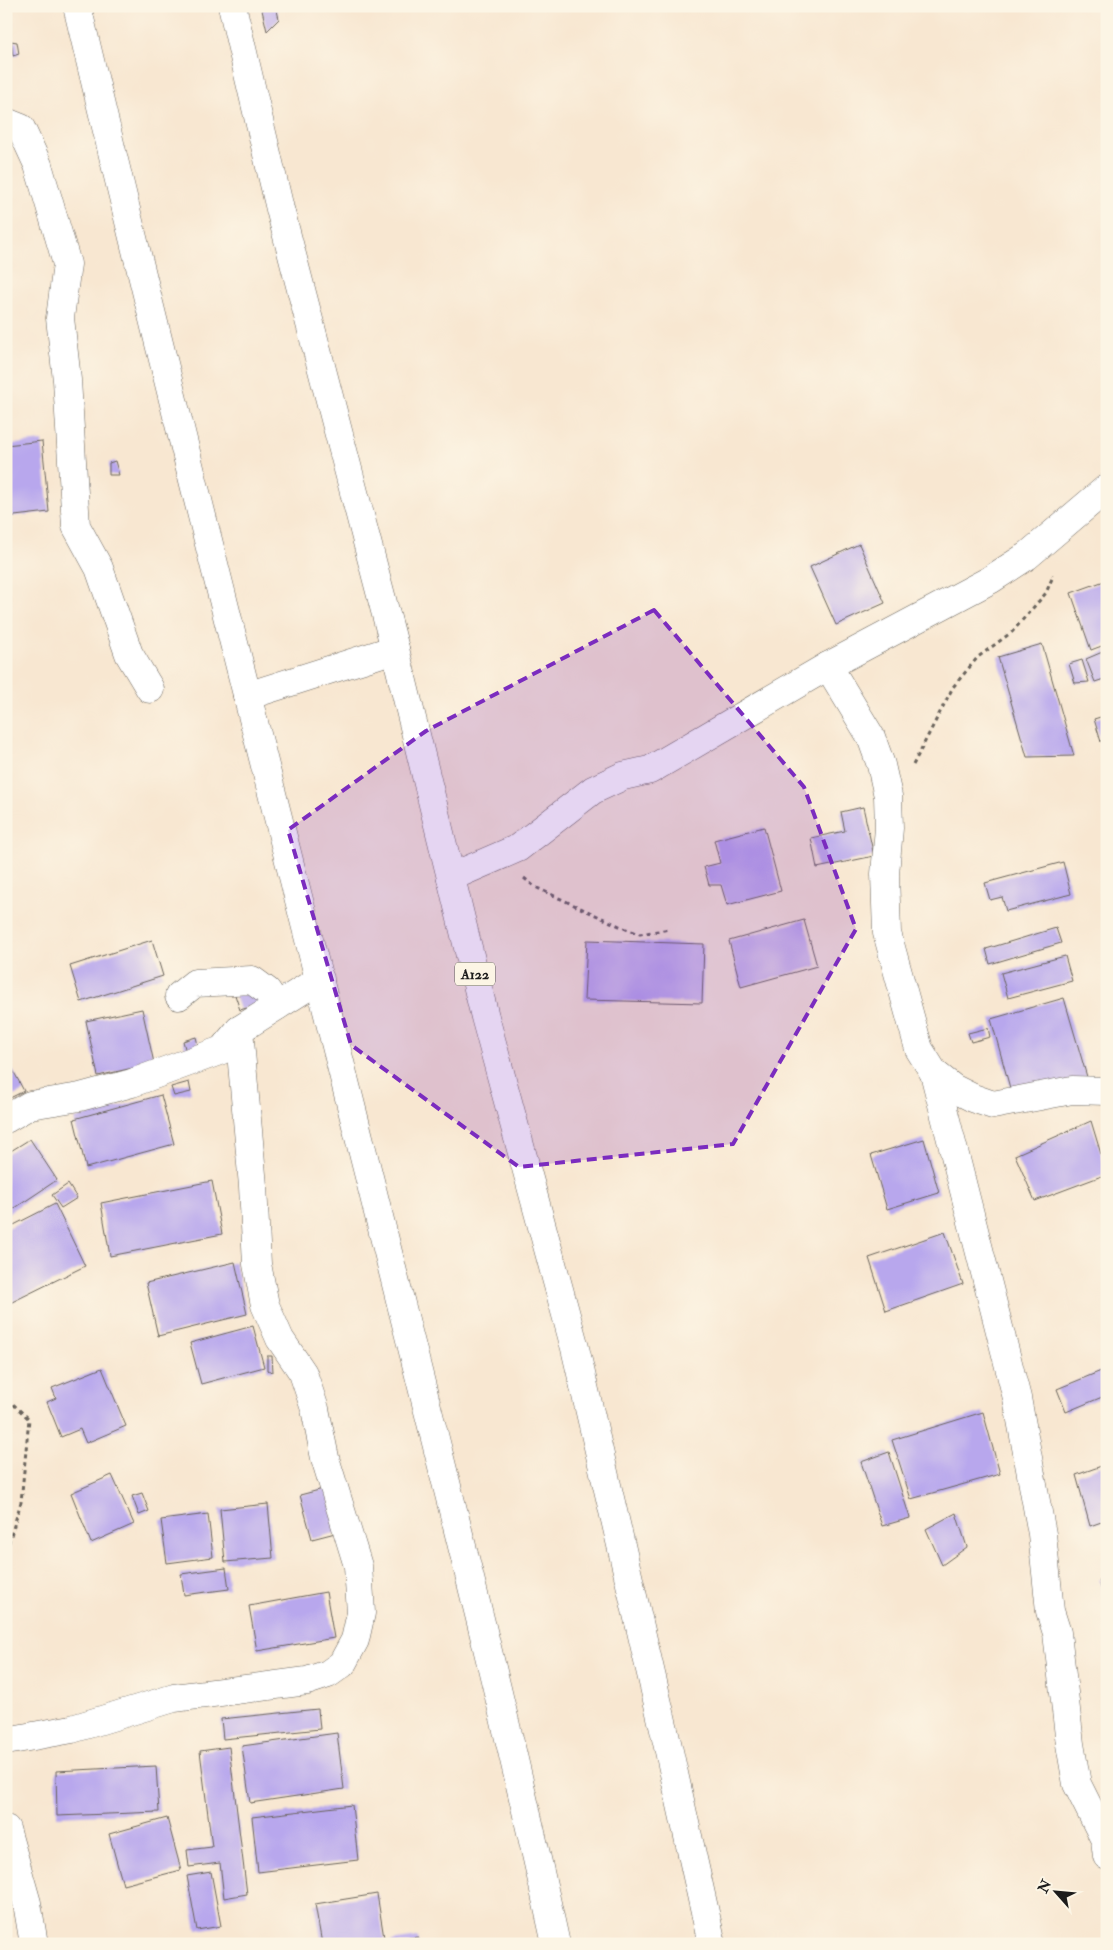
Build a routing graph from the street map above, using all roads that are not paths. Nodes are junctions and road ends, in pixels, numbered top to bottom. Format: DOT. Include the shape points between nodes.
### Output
graph roads {
  1 [pos="78,6"];
  2 [pos="232,6"];
  3 [pos="6,122"];
  4 [pos="1107,488"];
  5 [pos="395,649"];
  6 [pos="828,666"];
  7 [pos="150,689"];
  8 [pos="247,696"];
  9 [pos="451,877"];
  10 [pos="320,979"];
  11 [pos="179,996"];
  12 [pos="277,1006"];
  13 [pos="239,1030"];
  14 [pos="934,1073"];
  15 [pos="1107,1091"];
  16 [pos="6,1119"];
  17 [pos="6,1740"];
  18 [pos="6,1829"];
  19 [pos="1107,1856"];
  20 [pos="34,1944"];
  21 [pos="556,1944"];
  22 [pos="712,1944"];
  1 -- 8 [label="main road" via="144,288"];
  2 -- 5 [label="main road, A122" via="280,209"];
  3 -- 7 [label="main road" via="21,128 38,165 67,264 60,318 76,526 99,568 129,654"];
  4 -- 6 [label="main road" via="1027,556 990,580"];
  5 -- 8 [label="main road"];
  5 -- 9 [label="main road, A122"];
  6 -- 9 [label="main road" via="650,770 624,776 593,790 518,848"];
  6 -- 14 [label="main road" via="871,737 881,765 888,796 887,933 919,1048"];
  8 -- 10 [label="main road"];
  9 -- 22 [label="main road, A122" via="485,1017 575,1348"];
  10 -- 12 [label="main road"];
  10 -- 21 [label="main road" via="534,1840"];
  11 -- 12 [label="main road" via="196,983 252,980 267,991"];
  12 -- 13 [label="main road"];
  13 -- 16 [label="main road" via="222,1050 132,1083 80,1097 30,1105"];
  13 -- 17 [label="main road" via="253,1186 256,1264 265,1305 280,1339 303,1373 316,1408 325,1458 358,1566 361,1613 355,1640 342,1664 328,1674 307,1681 174,1698 72,1729"];
  14 -- 15 [label="main road" via="952,1088 993,1104 1072,1090"];
  14 -- 19 [label="main road" via="1017,1398 1042,1534 1050,1611 1057,1633 1077,1784 1105,1840"];
  18 -- 20 [label="main road" via="27,1903"];
}
